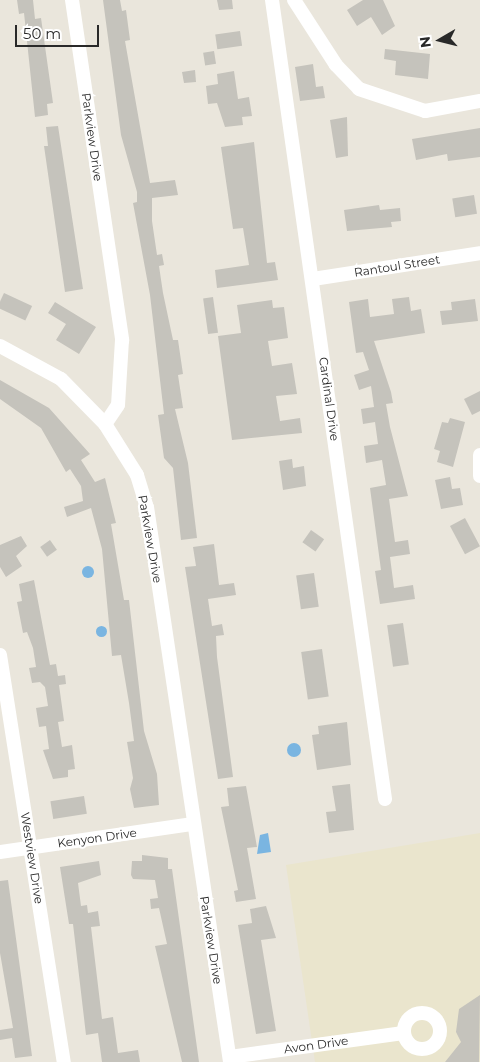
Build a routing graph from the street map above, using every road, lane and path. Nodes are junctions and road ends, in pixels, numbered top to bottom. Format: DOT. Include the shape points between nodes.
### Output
graph roads {
  1 [pos="72,0"];
  2 [pos="272,0"];
  3 [pos="294,0"];
  4 [pos="480,101"];
  5 [pos="480,254"];
  6 [pos="313,279"];
  7 [pos="0,346"];
  8 [pos="105,424"];
  9 [pos="480,455"];
  10 [pos="480,476"];
  11 [pos="0,655"];
  12 [pos="385,799"];
  13 [pos="193,824"];
  14 [pos="30,848"];
  15 [pos="0,852"];
  16 [pos="403,1033"];
  17 [pos="230,1060"];
  18 [pos="64,1062"];
  1 -- 8 [label="street, Parkview Drive" via="122,340 118,405"];
  2 -- 6 [label="street, Cardinal Drive"];
  3 -- 4 [label="street" via="336,65 359,89 425,111"];
  5 -- 6 [label="street, Rantoul Street"];
  6 -- 12 [label="street, Cardinal Drive"];
  7 -- 8 [label="street" via="61,379"];
  8 -- 13 [label="street, Parkview Drive" via="137,475 146,507"];
  9 -- 10 [label="street"];
  11 -- 14 [label="street, Westview Drive"];
  13 -- 14 [label="street, Kenyon Drive"];
  13 -- 17 [label="street, Parkview Drive"];
  14 -- 15 [label="street, Kenyon Drive"];
  14 -- 18 [label="street, Westview Drive"];
  16 -- 17 [label="street, Avon Drive"];
}
